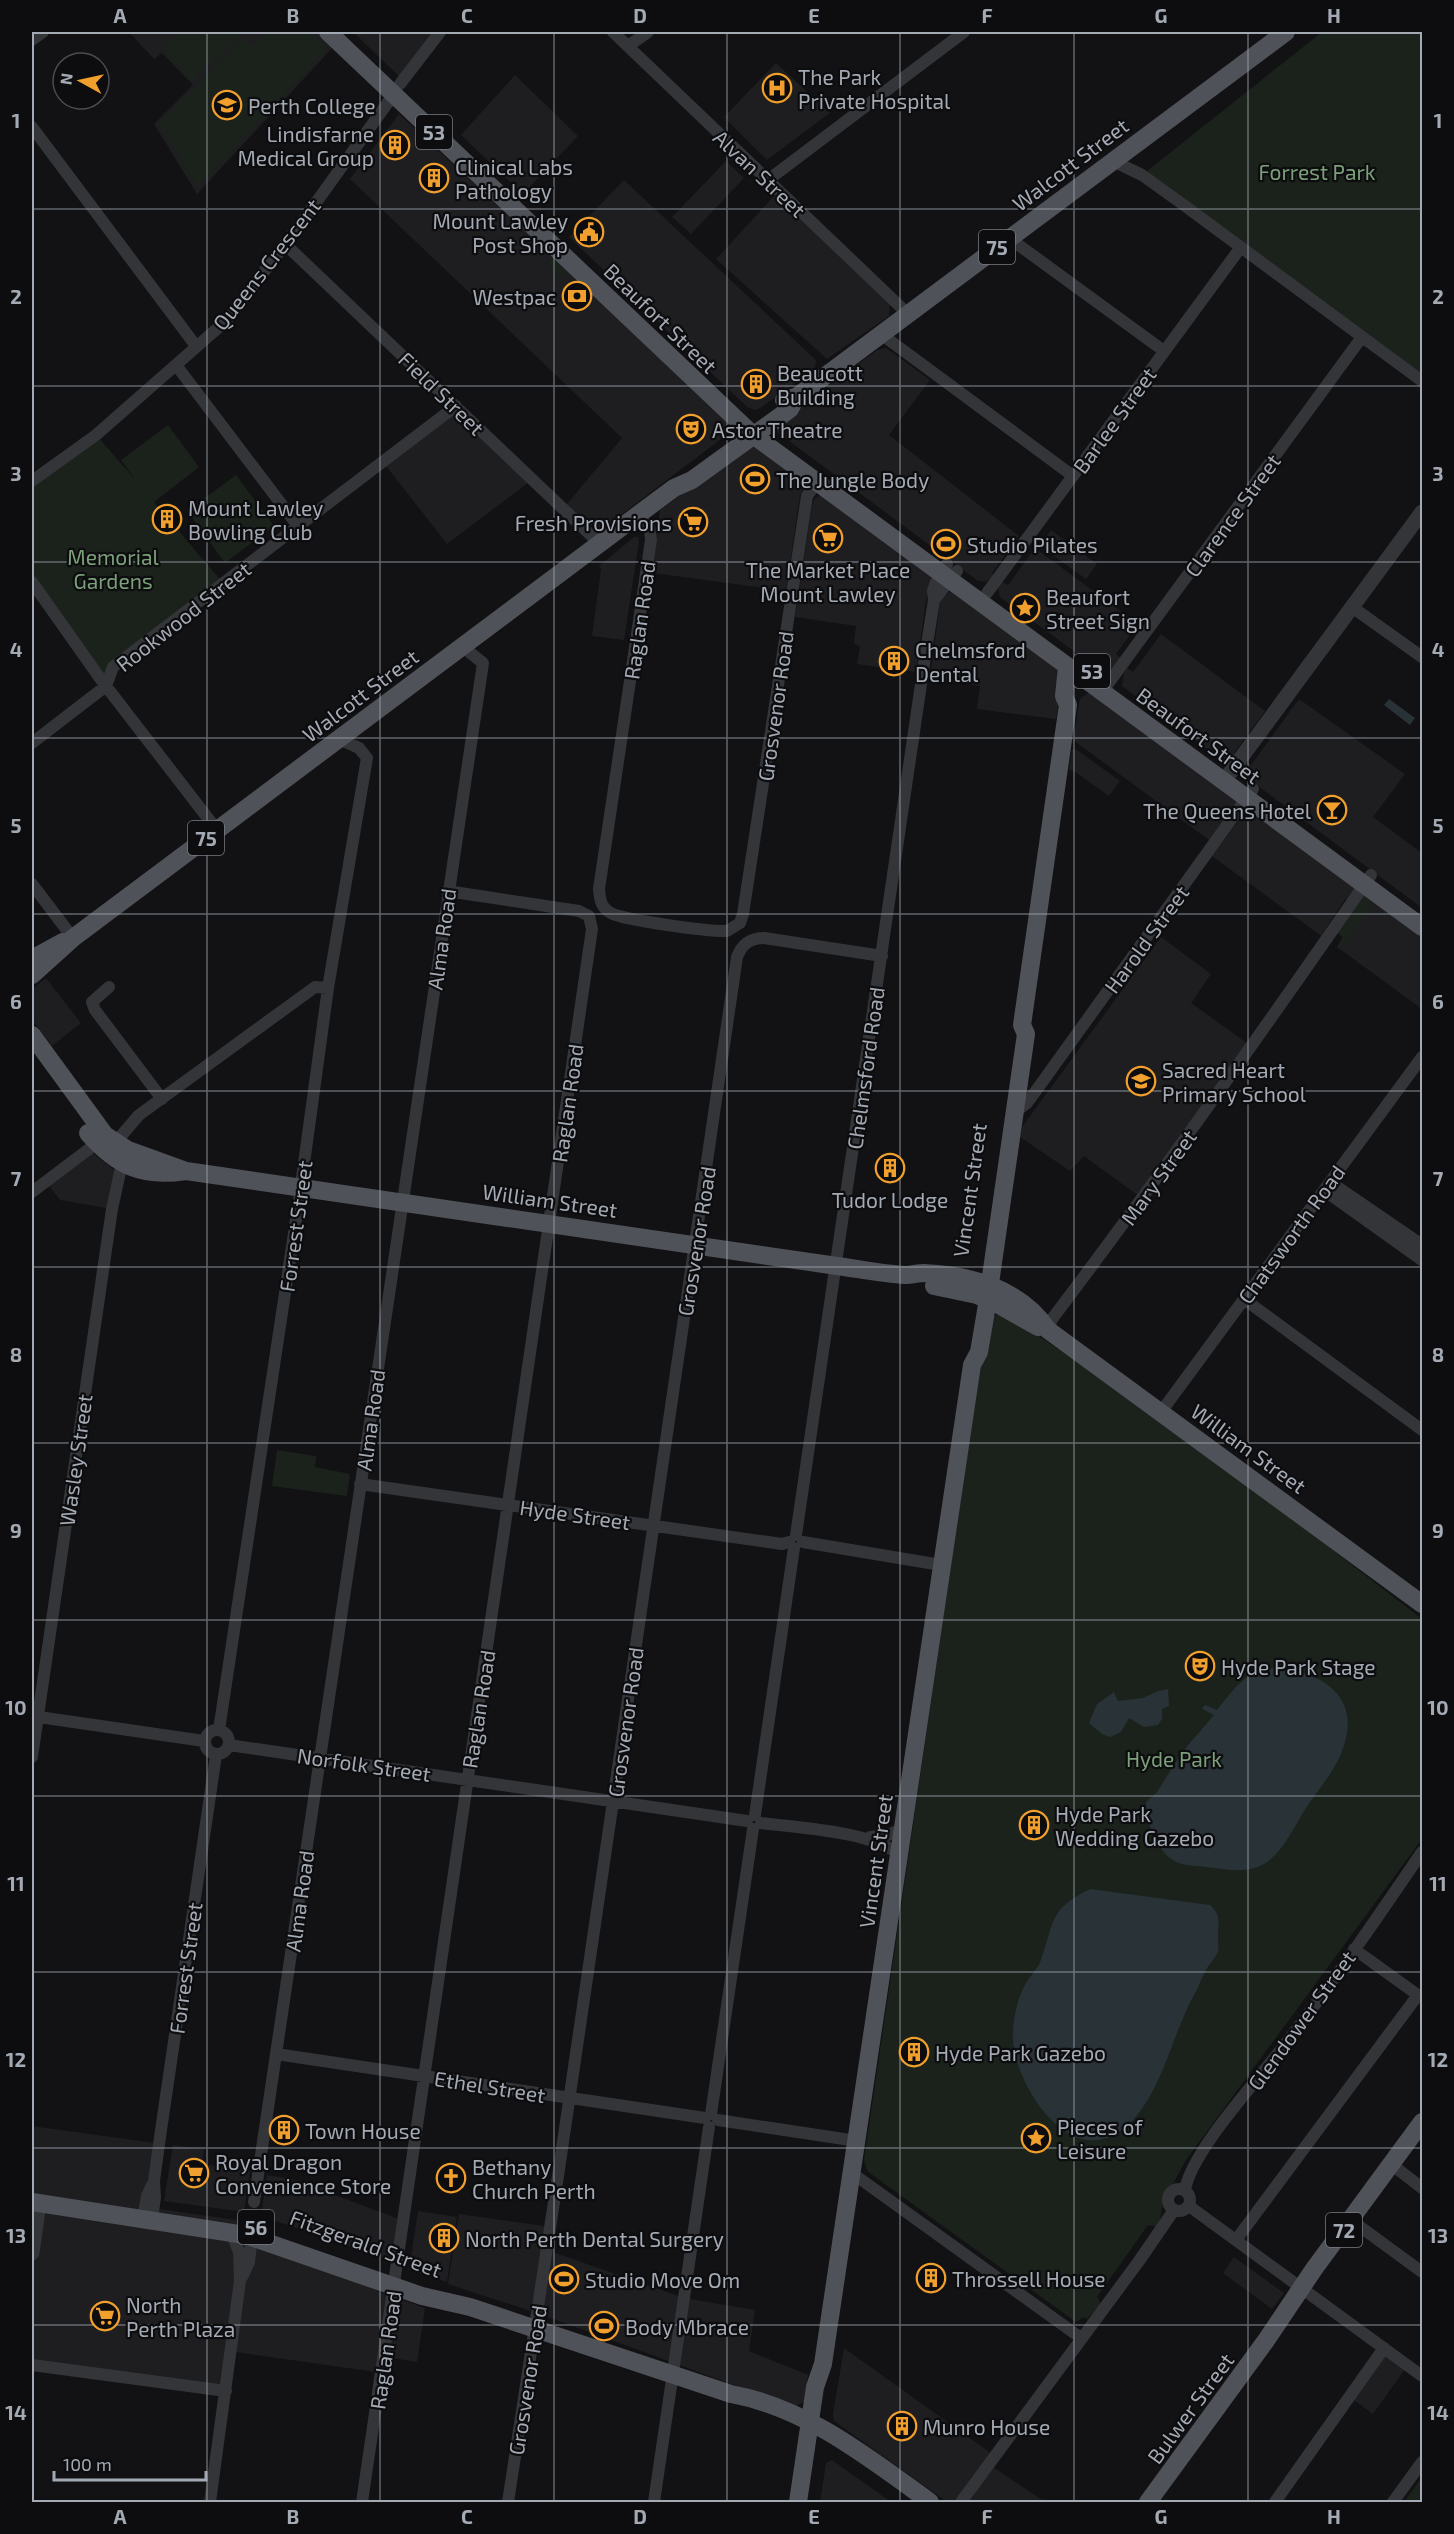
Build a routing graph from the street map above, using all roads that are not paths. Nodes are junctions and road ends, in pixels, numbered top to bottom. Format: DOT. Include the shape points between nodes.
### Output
graph roads {
  1 [pos="43,32"];
  2 [pos="328,32"];
  3 [pos="345,32"];
  4 [pos="440,32"];
  5 [pos="613,32"];
  6 [pos="648,32"];
  7 [pos="964,32"];
  8 [pos="1286,32"];
  9 [pos="32,40"];
  10 [pos="628,46"];
  11 [pos="397,89"];
  12 [pos="32,127"];
  13 [pos="1135,142"];
  14 [pos="1111,160"];
  15 [pos="1142,175"];
  16 [pos="768,180"];
  17 [pos="1009,238"];
  18 [pos="285,244"];
  19 [pos="1241,247"];
  20 [pos="908,314"];
  21 [pos="881,334"];
  22 [pos="1362,337"];
  23 [pos="196,346"];
  24 [pos="1164,351"];
  25 [pos="176,365"];
  26 [pos="1422,381"];
  27 [pos="456,406"];
  28 [pos="754,428"];
  29 [pos="1073,476"];
  30 [pos="32,481"];
  31 [pos="817,482"];
  32 [pos="1422,512"];
  33 [pos="639,514"];
  34 [pos="298,526"];
  35 [pos="599,543"];
  36 [pos="949,572"];
  37 [pos="32,582"];
  38 [pos="987,593"];
  39 [pos="1352,607"];
  40 [pos="463,646"];
  41 [pos="1422,657"];
  42 [pos="1067,667"];
  43 [pos="1091,677"];
  44 [pos="106,686"];
  45 [pos="1106,688"];
  46 [pos="1068,705"];
  47 [pos="339,739"];
  48 [pos="32,743"];
  49 [pos="1227,777"];
  50 [pos="1250,794"];
  51 [pos="217,830"];
  52 [pos="1367,880"];
  53 [pos="32,884"];
  54 [pos="447,891"];
  55 [pos="604,908"];
  56 [pos="1422,914"];
  57 [pos="1422,927"];
  58 [pos="72,938"];
  59 [pos="882,956"];
  60 [pos="32,959"];
  61 [pos="32,975"];
  62 [pos="109,987"];
  63 [pos="328,988"];
  64 [pos="1022,1024"];
  65 [pos="32,1035"];
  66 [pos="32,1053"];
  67 [pos="1422,1057"];
  68 [pos="1020,1072"];
  69 [pos="1038,1088"];
  70 [pos="162,1099"];
  71 [pos="1014,1113"];
  72 [pos="106,1143"];
  73 [pos="122,1162"];
  74 [pos="186,1171"];
  75 [pos="301,1186"];
  76 [pos="1327,1186"];
  77 [pos="32,1192"];
  78 [pos="402,1201"];
  79 [pos="550,1222"];
  80 [pos="695,1244"];
  81 [pos="1422,1245"];
  82 [pos="1422,1260"];
  83 [pos="837,1266"];
  84 [pos="983,1290"];
  85 [pos="1244,1299"];
  86 [pos="1048,1330"];
  87 [pos="1161,1412"];
  88 [pos="1422,1430"];
  89 [pos="360,1484"];
  90 [pos="508,1504"];
  91 [pos="653,1525"];
  92 [pos="796,1542"];
  93 [pos="941,1565"];
  94 [pos="1422,1604"];
  95 [pos="34,1716"];
  96 [pos="219,1730"];
  97 [pos="204,1741"];
  98 [pos="229,1744"];
  99 [pos="216,1755"];
  100 [pos="32,1757"];
  101 [pos="319,1758"];
  102 [pos="467,1780"];
  103 [pos="613,1801"];
  104 [pos="754,1822"];
  105 [pos="903,1829"];
  106 [pos="863,1838"];
  107 [pos="1422,1852"];
  108 [pos="899,1854"];
  109 [pos="1353,1949"];
  110 [pos="1420,1996"];
  111 [pos="276,2054"];
  112 [pos="425,2077"];
  113 [pos="570,2098"];
  114 [pos="711,2120"];
  115 [pos="1422,2122"];
  116 [pos="1422,2137"];
  117 [pos="856,2141"];
  118 [pos="1395,2167"];
  119 [pos="852,2173"];
  120 [pos="1422,2188"];
  121 [pos="1185,2190"];
  122 [pos="34,2199"];
  123 [pos="254,2202"];
  124 [pos="1189,2206"];
  125 [pos="1174,2210"];
  126 [pos="148,2214"];
  127 [pos="1355,2223"];
  128 [pos="231,2232"];
  129 [pos="253,2232"];
  130 [pos="1236,2240"];
  131 [pos="32,2253"];
  132 [pos="1422,2272"];
  133 [pos="240,2281"];
  134 [pos="395,2281"];
  135 [pos="1305,2290"];
  136 [pos="535,2328"];
  137 [pos="1081,2338"];
  138 [pos="1384,2348"];
  139 [pos="32,2365"];
  140 [pos="673,2374"];
  141 [pos="1422,2376"];
  142 [pos="226,2391"];
  143 [pos="814,2431"];
  144 [pos="1422,2462"];
  145 [pos="210,2502"];
  146 [pos="362,2502"];
  147 [pos="508,2502"];
  148 [pos="654,2502"];
  149 [pos="798,2502"];
  150 [pos="809,2502"];
  151 [pos="909,2502"];
  152 [pos="930,2502"];
  153 [pos="961,2502"];
  154 [pos="1148,2502"];
  155 [pos="1275,2502"];
  156 [pos="1393,2502"];
  1 -- 9 [label="street"];
  2 -- 11 [label="main road, Beaufort Street / 53"];
  3 -- 11 [label="main road, Beaufort Street / 53"];
  4 -- 11 [label="street, Queens Crescent"];
  5 -- 10 [label="street, Alvan Street"];
  6 -- 10 [label="street"];
  7 -- 16 [label="street"];
  8 -- 13 [label="main road, Walcott Street / 75"];
  10 -- 16 [label="street, Alvan Street"];
  11 -- 18 [label="street, Queens Crescent"];
  11 -- 28 [label="main road, Beaufort Street / 53"];
  12 -- 23 [label="street"];
  13 -- 14 [label="main road, Walcott Street / 75"];
  13 -- 15 [label="street"];
  14 -- 15 [label="street"];
  14 -- 17 [label="main road, Walcott Street / 75"];
  15 -- 19 [label="street"];
  16 -- 20 [label="street, Alvan Street"];
  17 -- 20 [label="main road, Walcott Street / 75"];
  17 -- 24 [label="street"];
  18 -- 23 [label="street, Queens Crescent" via="226,320"];
  18 -- 27 [label="street, Field Street"];
  19 -- 22 [label="street"];
  19 -- 24 [label="street, Barlee Street"];
  20 -- 21 [label="main road, Walcott Street / 75"];
  21 -- 28 [label="main road, Walcott Street / 75" via="796,397 790,409"];
  21 -- 29 [label="street"];
  22 -- 26 [label="street"];
  22 -- 45 [label="street, Clarence Street"];
  23 -- 25 [label="street, Queens Crescent"];
  24 -- 29 [label="street, Barlee Street"];
  25 -- 30 [label="street, Queens Crescent" via="96,435"];
  25 -- 34 [label="street"];
  27 -- 34 [label="street, Rookwood Street"];
  27 -- 35 [label="street, Field Street"];
  28 -- 31 [label="main road, Beaufort Street / 53"];
  28 -- 33 [label="main road, Walcott Street / 75" via="686,472 674,488"];
  28 -- 36 [label="main road, Beaufort Street / 53"];
  29 -- 38 [label="street, Barlee Street"];
  31 -- 36 [label="main road, Beaufort Street / 53"];
  31 -- 55 [label="street, Grosvenor Road" via="807,496 740,923 721,932 621,918"];
  32 -- 39 [label="street"];
  33 -- 35 [label="main road, Walcott Street / 75"];
  33 -- 55 [label="street, Raglan Road" via="650,529 651,540 599,889"];
  34 -- 44 [label="street, Rookwood Street" via="113,667"];
  35 -- 40 [label="main road, Walcott Street / 75"];
  36 -- 38 [label="main road, Beaufort Street / 53"];
  36 -- 42 [label="main road, Beaufort Street / 53"];
  36 -- 59 [label="street, Chelmsford Road" via="934,600"];
  37 -- 44 [label="street"];
  38 -- 43 [label="main road, Beaufort Street / 53"];
  39 -- 41 [label="street"];
  39 -- 49 [label="street"];
  40 -- 47 [label="main road, Walcott Street / 75"];
  40 -- 54 [label="street, Alma Road" via="483,663"];
  42 -- 43 [label="main road, Beaufort Street / 53"];
  42 -- 46 [label="main road, Vincent Street" via="1064,696"];
  43 -- 45 [label="main road, Beaufort Street / 53"];
  43 -- 46 [label="main road"];
  44 -- 48 [label="street, Rookwood Street"];
  44 -- 51 [label="street"];
  45 -- 49 [label="main road, Beaufort Street / 53"];
  46 -- 64 [label="main road, Vincent Street"];
  47 -- 51 [label="main road, Walcott Street / 75"];
  47 -- 63 [label="street, Forrest Street" via="359,748 367,758"];
  49 -- 50 [label="main road, Beaufort Street / 53"];
  50 -- 52 [label="main road, Beaufort Street / 53"];
  50 -- 69 [label="street, Harold Street"];
  51 -- 58 [label="main road, Walcott Street / 75"];
  52 -- 56 [label="main road, Beaufort Street / 53"];
  52 -- 57 [label="main road, Beaufort Street / 53"];
  52 -- 86 [label="street, Mary Street" via="1143,1198 1052,1319"];
  53 -- 58 [label="street"];
  54 -- 78 [label="street, Alma Road"];
  54 -- 79 [label="street, Raglan Road" via="579,911 589,916 592,929"];
  58 -- 60 [label="main road, Walcott Street / 75"];
  58 -- 61 [label="main road, Walcott Street / 75"];
  59 -- 80 [label="street, Grosvenor Road" via="764,938 746,943 737,957"];
  59 -- 83 [label="street, Chelmsford Road"];
  62 -- 70 [label="street" via="92,1002 95,1010"];
  63 -- 70 [label="street" via="315,987"];
  63 -- 75 [label="street, Forrest Street"];
  64 -- 68 [label="main road, Vincent Street" via="1026,1034"];
  64 -- 84 [label="main road, Vincent Street" via="1016,1032"];
  65 -- 72 [label="main road, William Street"];
  66 -- 72 [label="main road, William Street" via="84,1129"];
  67 -- 76 [label="street, Chatsworth Road"];
  68 -- 69 [label="street" via="1026,1082"];
  68 -- 71 [label="main road, Vincent Street"];
  69 -- 71 [label="street, Harold Street"];
  70 -- 72 [label="street"];
  71 -- 84 [label="main road, Vincent Street"];
  72 -- 73 [label="main road, William Street"];
  72 -- 74 [label="main road, William Street"];
  72 -- 77 [label="street"];
  73 -- 74 [label="main road, William Street" via="163,1175"];
  73 -- 95 [label="street, Wasley Street"];
  74 -- 75 [label="main road, William Street"];
  75 -- 78 [label="main road, William Street"];
  75 -- 96 [label="street, Forrest Street"];
  76 -- 81 [label="street"];
  76 -- 82 [label="street"];
  76 -- 85 [label="street, Chatsworth Road"];
  78 -- 79 [label="main road, William Street"];
  78 -- 89 [label="street, Alma Road"];
  79 -- 80 [label="main road, William Street"];
  79 -- 90 [label="street, Raglan Road"];
  80 -- 83 [label="main road, William Street"];
  80 -- 91 [label="street, Grosvenor Road"];
  83 -- 84 [label="main road, William Street" via="907,1275 920,1284"];
  83 -- 92 [label="street, Chelmsford Road"];
  84 -- 86 [label="main road, William Street" via="1002,1289 1039,1316"];
  84 -- 93 [label="main road, Vincent Street" via="969,1349 972,1365"];
  85 -- 87 [label="street, Chatsworth Road"];
  85 -- 88 [label="street"];
  86 -- 87 [label="main road, William Street"];
  87 -- 94 [label="main road, William Street"];
  89 -- 90 [label="street, Hyde Street"];
  89 -- 101 [label="street, Alma Road"];
  90 -- 91 [label="street, Hyde Street"];
  90 -- 102 [label="street, Raglan Road"];
  91 -- 92 [label="street, Hyde Street" via="782,1544"];
  91 -- 103 [label="street, Grosvenor Road"];
  92 -- 93 [label="street, Hyde Street"];
  92 -- 104 [label="street, Chelmsford Road"];
  93 -- 105 [label="main road, Vincent Street"];
  95 -- 97 [label="street"];
  95 -- 100 [label="street, Wasley Street"];
  96 -- 97 [label="street" via="209,1732"];
  96 -- 98 [label="street" via="225,1732"];
  97 -- 99 [label="street" via="210,1753"];
  98 -- 99 [label="street" via="222,1754"];
  98 -- 101 [label="street, Norfolk Street"];
  99 -- 126 [label="street, Forrest Street"];
  101 -- 102 [label="street, Norfolk Street"];
  101 -- 111 [label="street, Alma Road"];
  102 -- 103 [label="street, Norfolk Street"];
  102 -- 112 [label="street, Raglan Road"];
  103 -- 104 [label="street, Norfolk Street"];
  103 -- 113 [label="street, Grosvenor Road"];
  104 -- 106 [label="street, Norfolk Street"];
  104 -- 114 [label="street, Chelmsford Road"];
  105 -- 106 [label="street, Norfolk Street"];
  105 -- 108 [label="main road, Vincent Street"];
  106 -- 108 [label="street, Norfolk Street"];
  107 -- 109 [label="street, Glendower Street"];
  108 -- 117 [label="main road, Vincent Street"];
  109 -- 110 [label="street"];
  109 -- 121 [label="street, Glendower Street" via="1215,2134 1188,2175"];
  110 -- 130 [label="street"];
  111 -- 112 [label="street, Ethel Street"];
  111 -- 123 [label="street, Alma Road"];
  112 -- 113 [label="street, Ethel Street"];
  112 -- 134 [label="street, Raglan Road"];
  113 -- 114 [label="street, Ethel Street"];
  113 -- 136 [label="street, Grosvenor Road"];
  114 -- 117 [label="street, Ethel Street"];
  114 -- 140 [label="street, Chelmsford Road"];
  115 -- 118 [label="main road, Bulwer Street / 72"];
  116 -- 118 [label="main road, Bulwer Street / 72"];
  117 -- 119 [label="main road, Vincent Street"];
  118 -- 120 [label="street"];
  118 -- 127 [label="main road, Bulwer Street / 72"];
  119 -- 137 [label="street"];
  119 -- 143 [label="main road, Vincent Street" via="823,2364 826,2390"];
  121 -- 124 [label="street"];
  121 -- 125 [label="street" via="1176,2189 1169,2195 1168,2203"];
  122 -- 126 [label="main road, Fitzgerald Street / 56"];
  122 -- 131 [label="street"];
  124 -- 125 [label="street"];
  124 -- 130 [label="street"];
  125 -- 137 [label="street"];
  126 -- 128 [label="main road, Fitzgerald Street / 56"];
  126 -- 129 [label="main road, Fitzgerald Street / 56" via="233,2221"];
  127 -- 132 [label="street"];
  127 -- 135 [label="main road, Bulwer Street / 72"];
  128 -- 129 [label="main road, Fitzgerald Street / 56"];
  128 -- 133 [label="street" via="239,2252"];
  129 -- 133 [label="street" via="249,2262"];
  129 -- 134 [label="main road, Fitzgerald Street / 56"];
  130 -- 135 [label="street"];
  133 -- 142 [label="street"];
  134 -- 136 [label="main road, Fitzgerald Street / 56" via="422,2296"];
  134 -- 146 [label="street, Raglan Road"];
  135 -- 138 [label="street"];
  135 -- 154 [label="main road, Bulwer Street / 72"];
  136 -- 140 [label="main road, Fitzgerald Street / 56"];
  136 -- 147 [label="street, Grosvenor Road"];
  137 -- 153 [label="street"];
  138 -- 141 [label="street"];
  138 -- 155 [label="street"];
  139 -- 142 [label="street"];
  140 -- 143 [label="main road, Fitzgerald Street / 56" via="750,2397"];
  140 -- 148 [label="street, Chelmsford Road"];
  142 -- 145 [label="street"];
  143 -- 149 [label="main road, Vincent Street"];
  143 -- 150 [label="main road, Vincent Street"];
  143 -- 151 [label="main road, Fitzgerald Street / 56"];
  143 -- 152 [label="main road, Fitzgerald Street / 56" via="863,2454"];
  144 -- 156 [label="street"];
}
